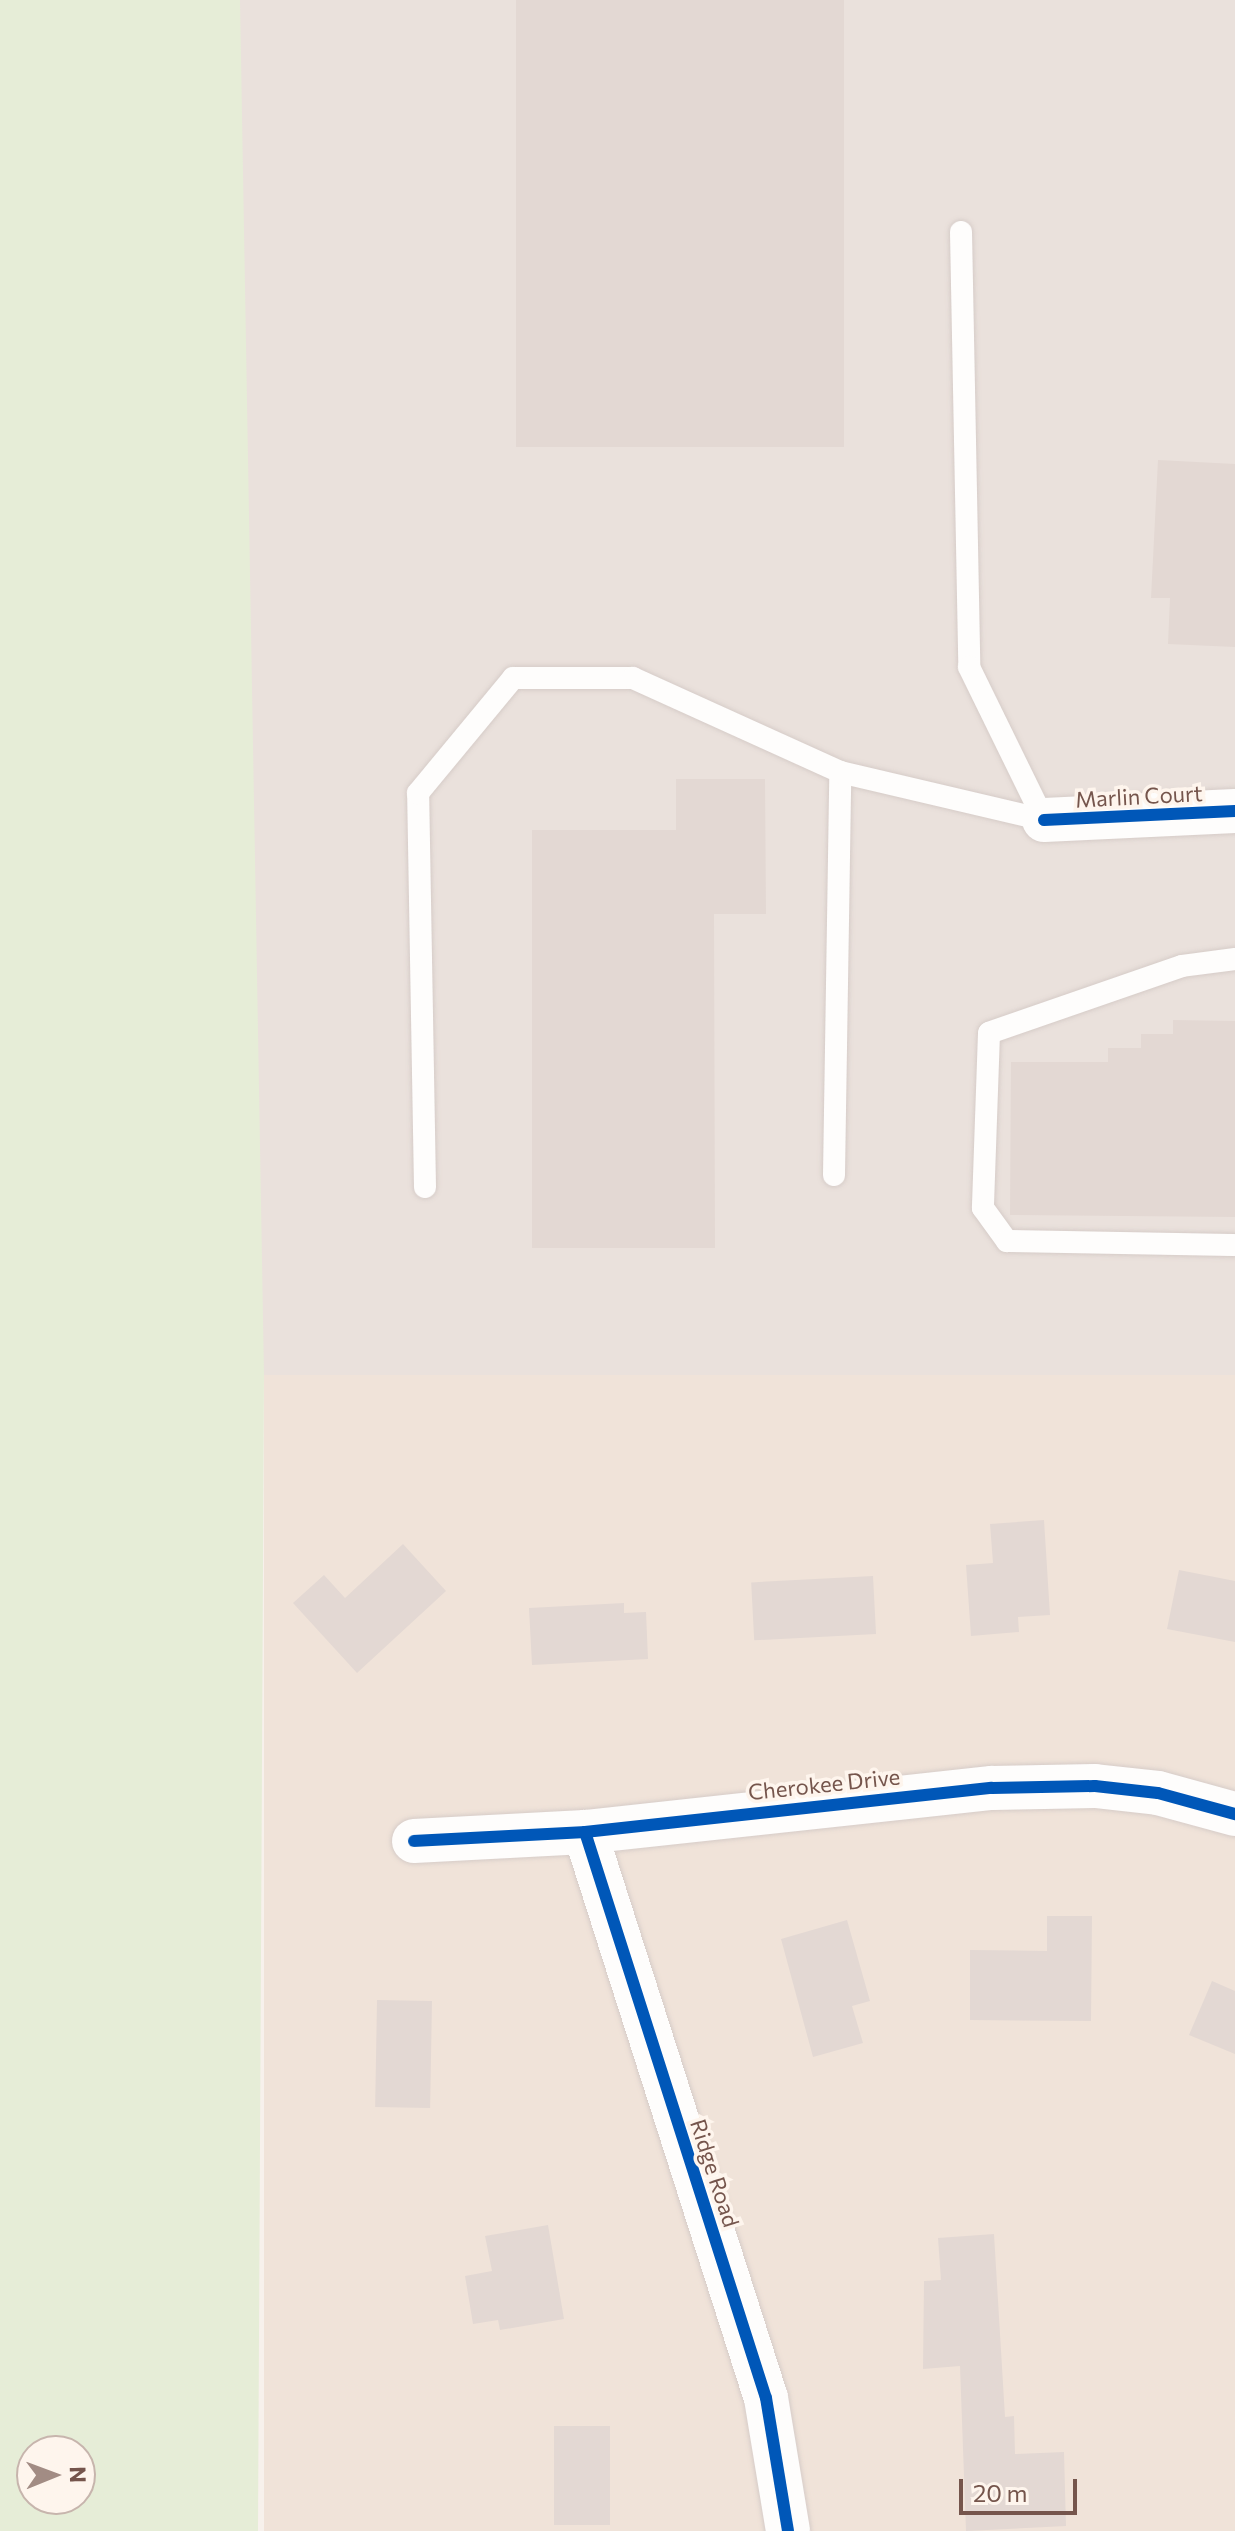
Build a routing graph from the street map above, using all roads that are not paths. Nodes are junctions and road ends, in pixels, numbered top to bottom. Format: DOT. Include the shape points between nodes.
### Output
graph roads {
  1 [pos="961,232"];
  2 [pos="840,772"];
  3 [pos="1235,811"];
  4 [pos="1044,820"];
  5 [pos="1235,959"];
  6 [pos="834,1175"];
  7 [pos="425,1187"];
  8 [pos="1235,1245"];
  9 [pos="1235,1814"];
  10 [pos="585,1832"];
  11 [pos="414,1841"];
  12 [pos="788,2531"];
  1 -- 4 [label="lane" via="969,667"];
  2 -- 4 [label="lane"];
  2 -- 6 [label="lane"];
  2 -- 7 [label="lane" via="633,678 513,678 418,793"];
  3 -- 4 [label="street, Marlin Court"];
  5 -- 8 [label="lane" via="1182,966 989,1033 983,1208 1007,1241"];
  9 -- 10 [label="street, Cherokee Drive" via="1126,1790 992,1788"];
  10 -- 11 [label="street, Cherokee Drive"];
  10 -- 12 [label="street, Ridge Road" via="766,2398"];
}
